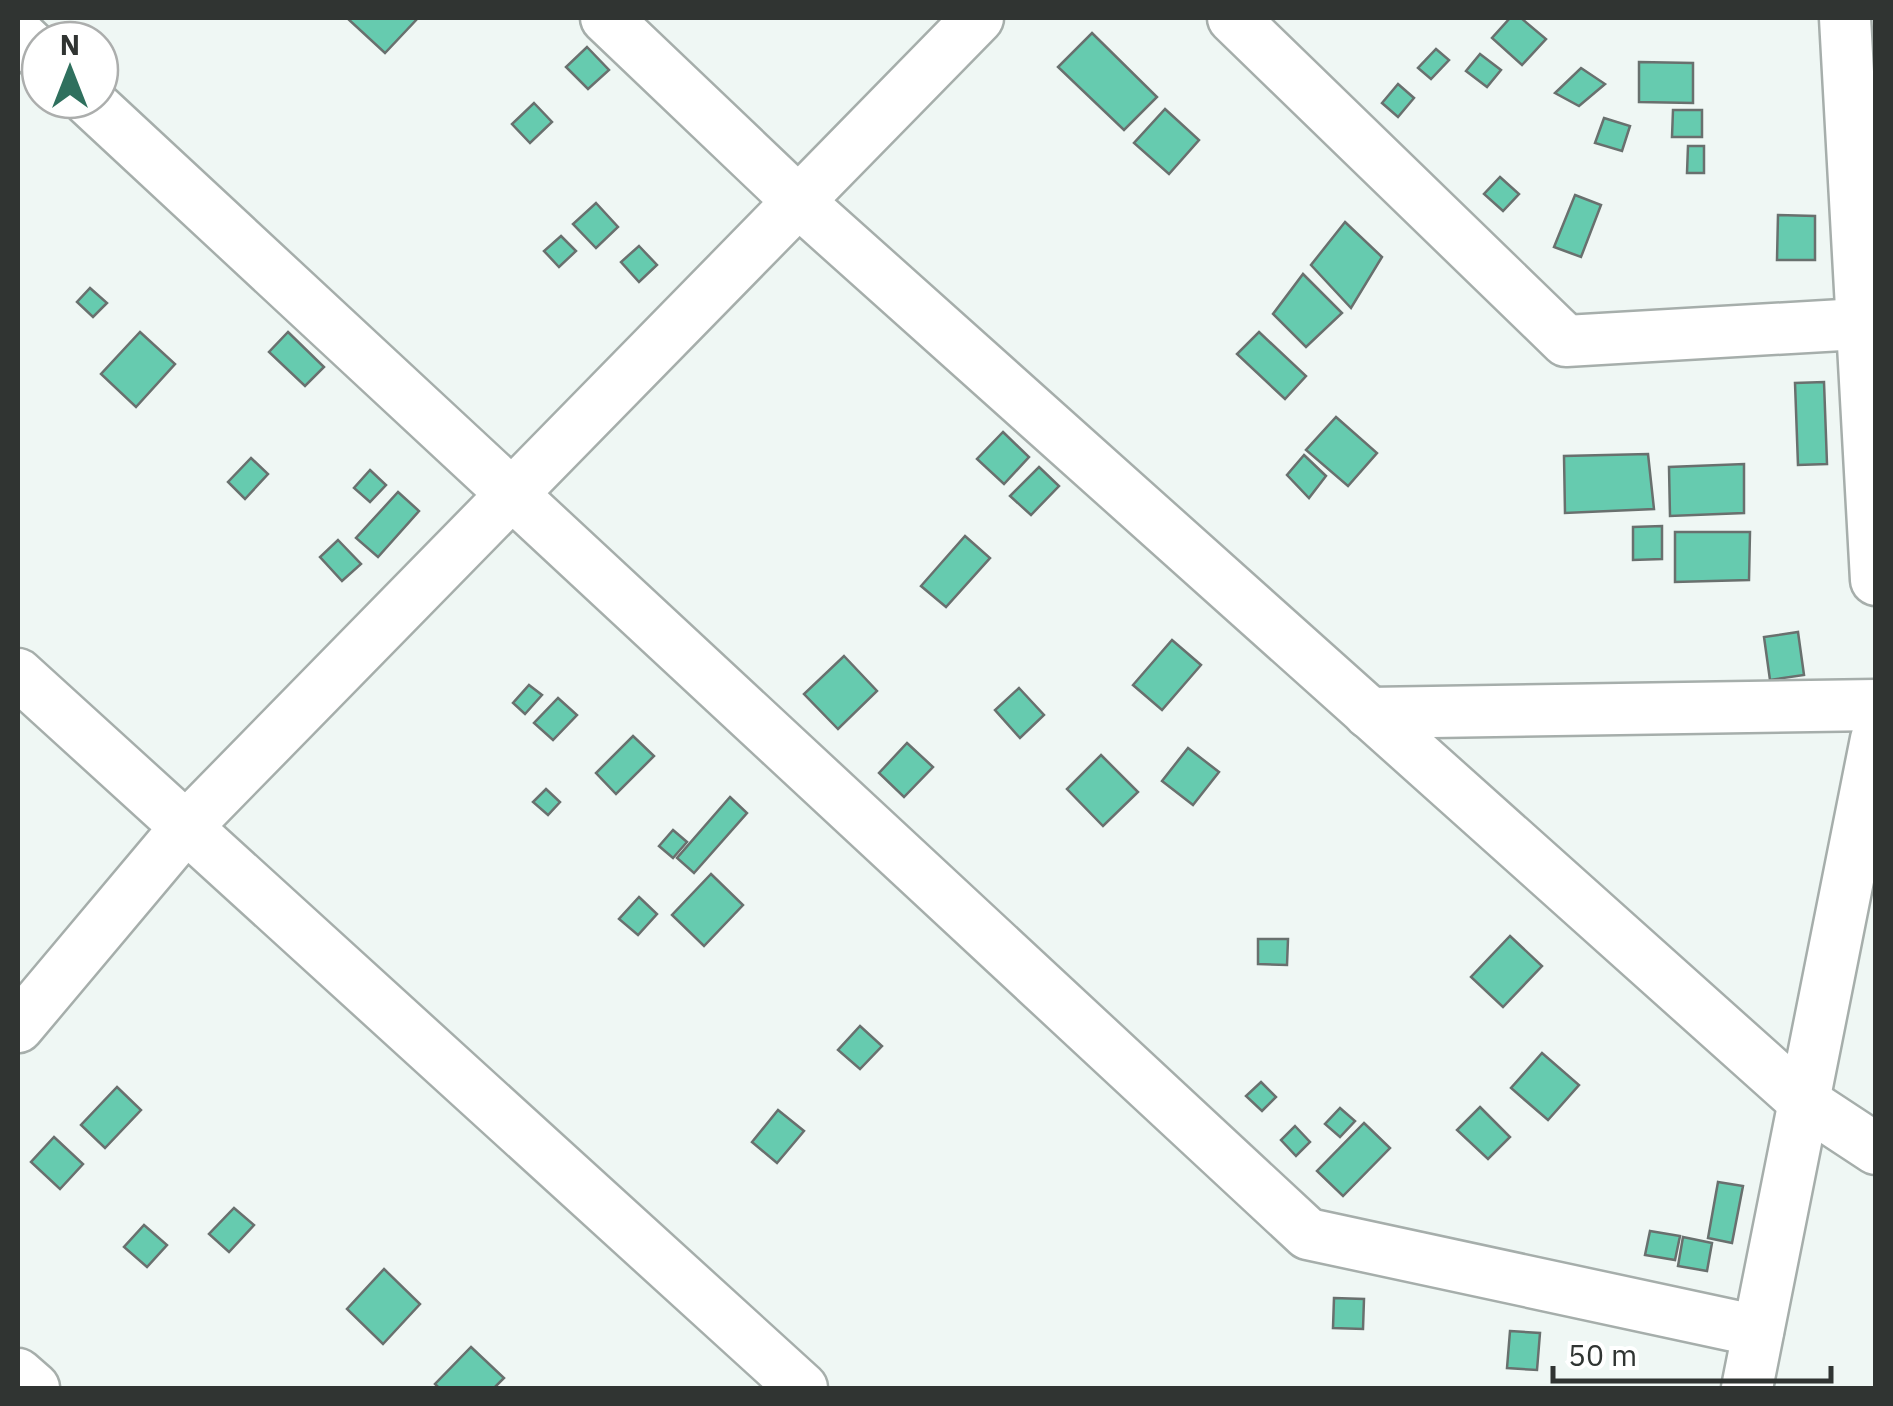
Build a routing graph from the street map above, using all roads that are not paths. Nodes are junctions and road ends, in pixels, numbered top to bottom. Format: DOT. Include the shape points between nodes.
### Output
graph roads {
  1 [pos="606,18"];
  2 [pos="978,18"];
  3 [pos="1233,18"];
  4 [pos="1845,18"];
  5 [pos="110,120"];
  6 [pos="798,201"];
  7 [pos="1868,324"];
  8 [pos="512,493"];
  9 [pos="1876,580"];
  10 [pos="18,674"];
  11 [pos="1876,705"];
  12 [pos="1369,713"];
  13 [pos="1876,739"];
  14 [pos="186,828"];
  15 [pos="18,1027"];
  16 [pos="1803,1101"];
  17 [pos="1876,1148"];
  18 [pos="1758,1331"];
  19 [pos="18,1374"];
  20 [pos="34,1388"];
  21 [pos="802,1388"];
  22 [pos="1747,1388"];
  1 -- 6 [label="street"];
  2 -- 6 [label="street"];
  3 -- 7 [label="street" via="1566,341"];
  4 -- 7 [label="street"];
  5 -- 8 [label="street"];
  6 -- 8 [label="street"];
  6 -- 12 [label="street"];
  7 -- 9 [label="street"];
  8 -- 14 [label="street"];
  8 -- 18 [label="street" via="1308,1234"];
  10 -- 14 [label="street"];
  11 -- 12 [label="street"];
  12 -- 16 [label="street"];
  13 -- 16 [label="street"];
  14 -- 15 [label="street"];
  14 -- 21 [label="street"];
  16 -- 17 [label="street"];
  16 -- 18 [label="street"];
  18 -- 22 [label="street"];
  19 -- 20 [label="street"];
}
